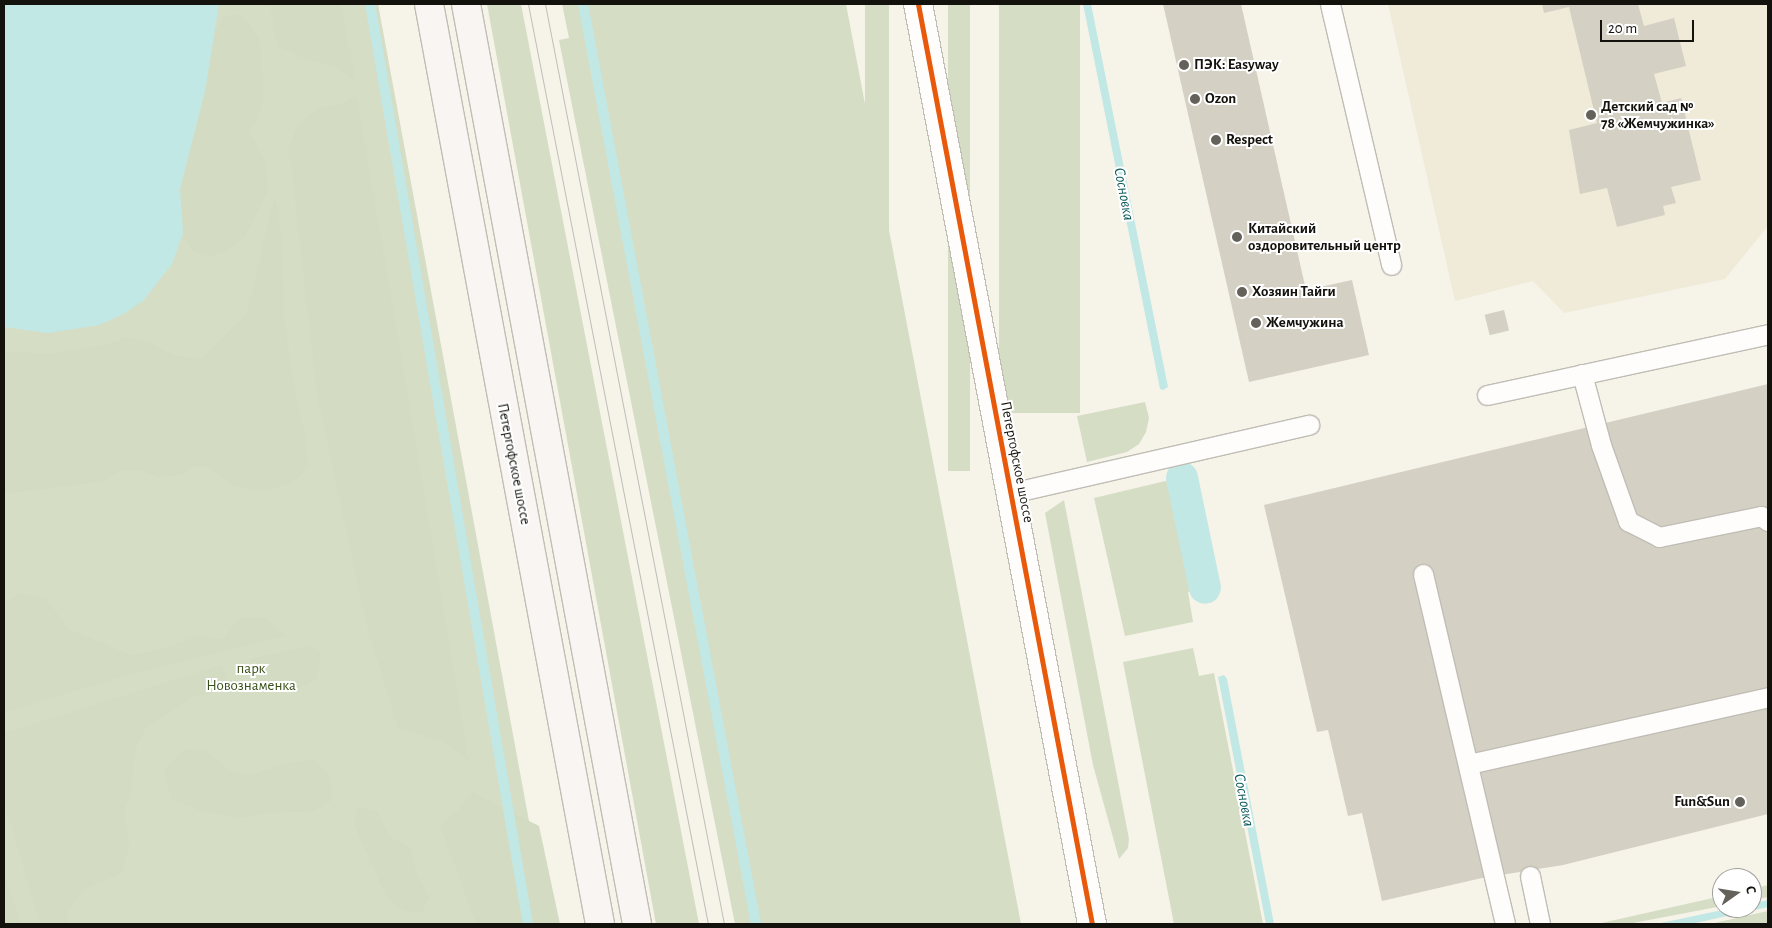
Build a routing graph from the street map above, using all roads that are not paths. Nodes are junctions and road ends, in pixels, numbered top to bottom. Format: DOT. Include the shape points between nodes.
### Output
graph roads {
  1 [pos="428,4"];
  2 [pos="466,4"];
  3 [pos="918,4"];
  4 [pos="1330,4"];
  5 [pos="1390,265"];
  6 [pos="1768,334"];
  7 [pos="1582,374"];
  8 [pos="1487,395"];
  9 [pos="1309,425"];
  10 [pos="1010,493"];
  11 [pos="1768,521"];
  12 [pos="1423,574"];
  13 [pos="1768,697"];
  14 [pos="1469,764"];
  15 [pos="1530,876"];
  16 [pos="600,924"];
  17 [pos="637,924"];
  18 [pos="1092,924"];
  19 [pos="1505,924"];
  20 [pos="1540,924"];
  1 -- 16 [label="main road, Петергофское шоссе"];
  2 -- 17 [label="main road"];
  3 -- 10 [label="street, Петергофское шоссе"];
  4 -- 5 [label="lane"];
  6 -- 7 [label="lane"];
  7 -- 8 [label="lane"];
  7 -- 11 [label="lane" via="1601,445 1628,521 1659,537 1761,516"];
  9 -- 10 [label="lane"];
  10 -- 18 [label="street, Петергофское шоссе"];
  12 -- 14 [label="lane"];
  13 -- 14 [label="lane"];
  14 -- 19 [label="lane"];
  15 -- 20 [label="lane"];
}
